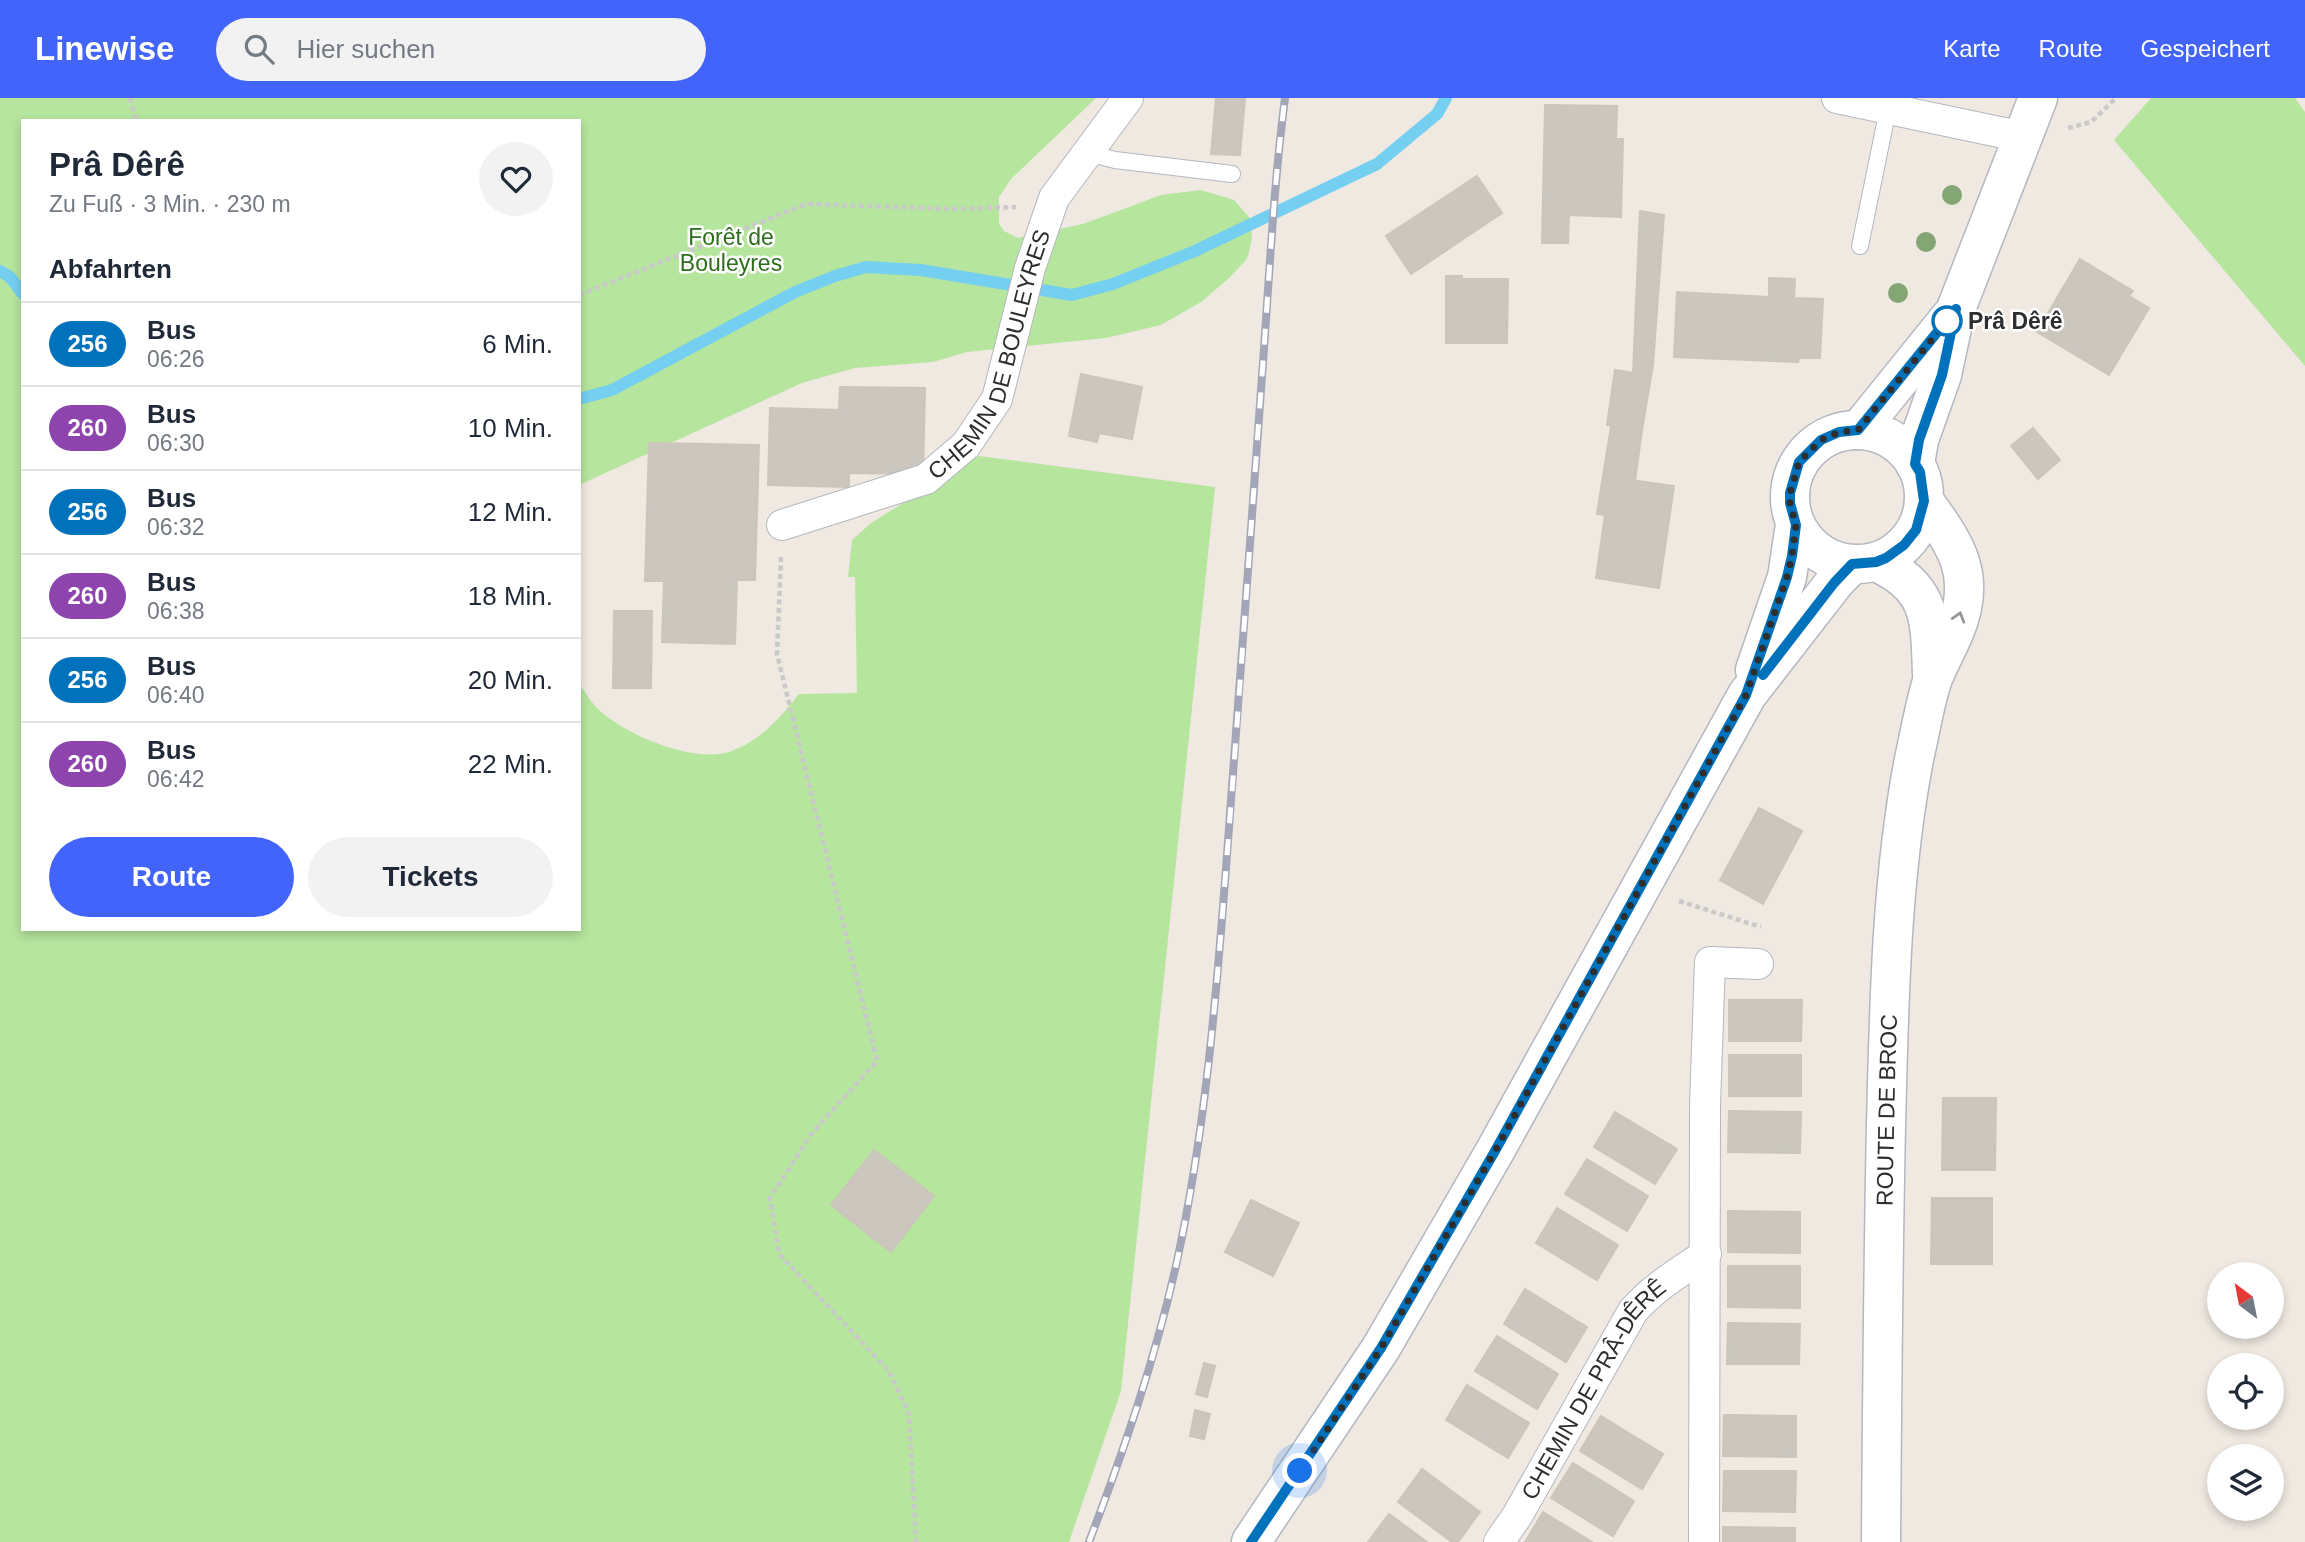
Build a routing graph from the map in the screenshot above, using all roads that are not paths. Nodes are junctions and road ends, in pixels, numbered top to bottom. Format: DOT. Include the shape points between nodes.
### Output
graph roads {
  1 [pos="1128,98"];
  2 [pos="1837,98"];
  3 [pos="2038,98"];
  4 [pos="1888,110"];
  5 [pos="2023,137"];
  6 [pos="1088,153"];
  7 [pos="1233,174"];
  8 [pos="1860,246"];
  9 [pos="1956,309"];
  10 [pos="1858,430"];
  11 [pos="1915,464"];
  12 [pos="1924,501"];
  13 [pos="782,525"];
  14 [pos="1796,525"];
  15 [pos="1864,563"];
  16 [pos="1933,680"];
  17 [pos="1746,695"];
  18 [pos="1758,964"];
  19 [pos="1706,1254"];
  20 [pos="1251,1542"];
  21 [pos="1499,1542"];
  22 [pos="1704,1542"];
  23 [pos="1881,1542"];
  1 -- 6 [label="street, CHEMIN DE BOULEYRES"];
  2 -- 4 [label="street"];
  3 -- 5 [label="main road"];
  4 -- 5 [label="street"];
  4 -- 8 [label="lane"];
  5 -- 9 [label="main road"];
  6 -- 7 [label="lane"];
  6 -- 13 [label="street, CHEMIN DE BOULEYRES" via="1054,198 1030,268 997,399 966,445 926,479"];
  9 -- 10 [label="main road"];
  9 -- 11 [label="main road"];
  10 -- 11 [label="main road" via="1887,437"];
  10 -- 14 [label="main road" via="1821,440 1799,462 1790,493"];
  11 -- 12 [label="main road"];
  12 -- 15 [label="main road" via="1910,538 1895,552"];
  16 -- 12 [label="main road, ROUTE DE BROC, one-way" via="1955,632 1965,593 1951,537"];
  14 -- 15 [label="main road" via="1815,550 1834,560"];
  14 -- 17 [label="main road" via="1787,577"];
  15 -- 16 [label="main road, ROUTE DE BROC" via="1898,572 1924,604"];
  15 -- 17 [label="main road" via="1834,583"];
  16 -- 23 [label="main road, ROUTE DE BROC" via="1913,765 1893,929"];
  17 -- 20 [label="main road" via="1381,1348"];
  18 -- 19 [label="street, CHEMIN DE PRÂ-DÊRÊ" via="1710,962"];
  19 -- 21 [label="street, CHEMIN DE PRÂ-DÊRÊ" via="1661,1284 1633,1311"];
  19 -- 22 [label="street, CHEMIN DE PRÂ-DÊRÊ"];
}
